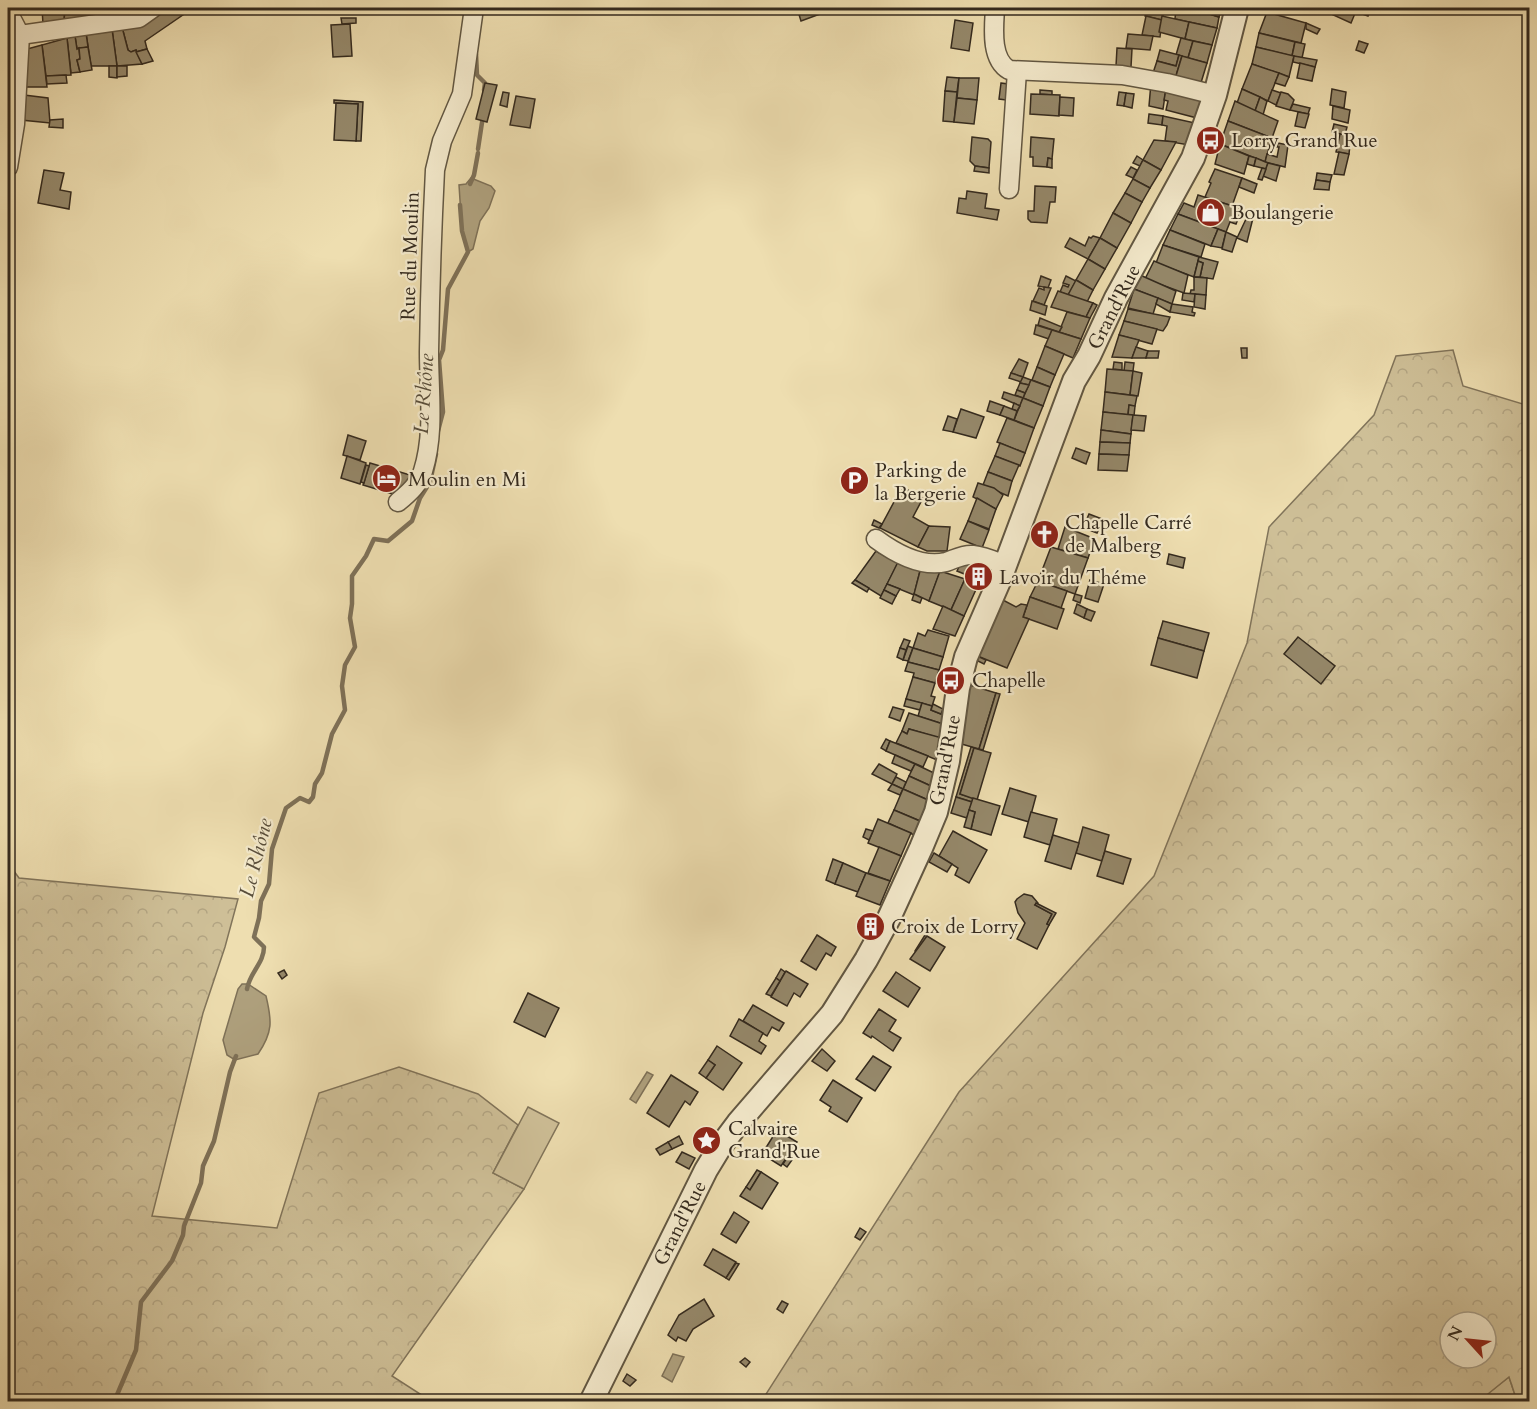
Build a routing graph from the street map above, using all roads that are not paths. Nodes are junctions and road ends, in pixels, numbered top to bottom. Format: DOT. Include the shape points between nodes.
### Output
graph roads {
  1 [pos="153,8"];
  2 [pos="474,8"];
  3 [pos="995,8"];
  4 [pos="1237,8"];
  5 [pos="8,12"];
  6 [pos="14,35"];
  7 [pos="1017,71"];
  8 [pos="1215,95"];
  9 [pos="8,167"];
  10 [pos="1009,189"];
  11 [pos="398,502"];
  12 [pos="876,539"];
  13 [pos="1005,565"];
  14 [pos="591,1401"];
  1 -- 6 [label="street" via="139,18"];
  2 -- 11 [label="street, Rue du Moulin" via="462,94 442,141 435,170 427,452 423,472 412,491"];
  3 -- 7 [label="street" via="997,55 1003,66"];
  4 -- 8 [label="street, Grand'Rue"];
  5 -- 6 [label="street"];
  6 -- 9 [label="street" via="15,124"];
  7 -- 8 [label="street" via="1122,75"];
  7 -- 10 [label="street"];
  8 -- 13 [label="street, Grand'Rue" via="1193,158 1074,381"];
  12 -- 13 [label="street" via="923,563 974,555"];
  13 -- 14 [label="street, Grand'Rue" via="961,672 936,812 889,918 831,1014 720,1147"];
}
